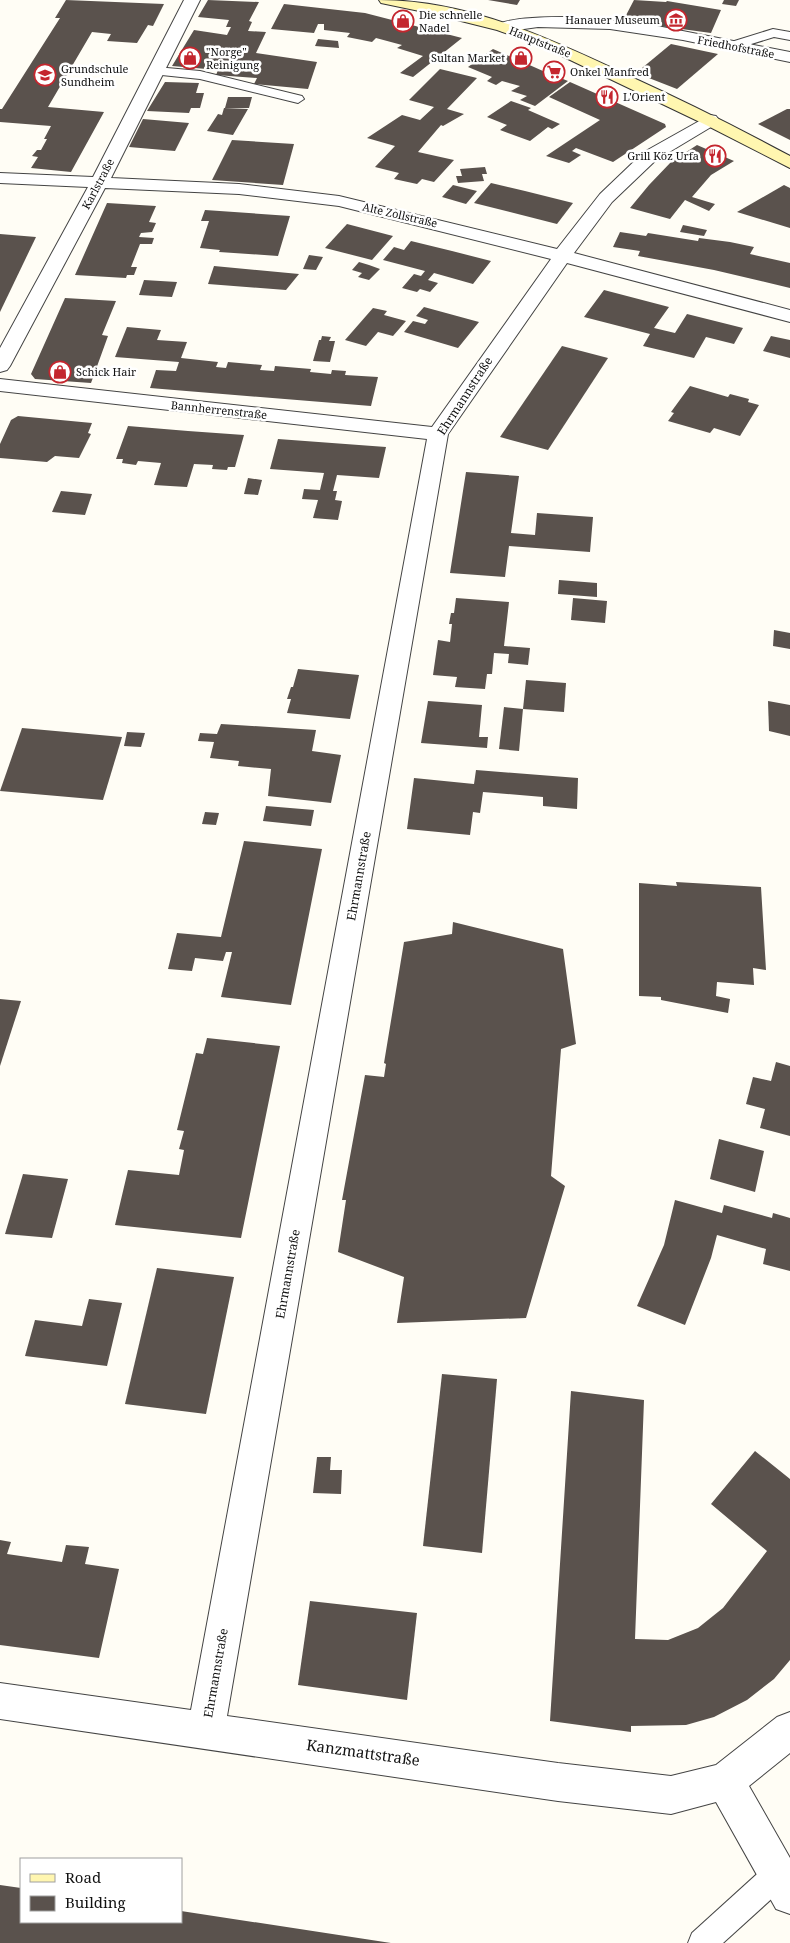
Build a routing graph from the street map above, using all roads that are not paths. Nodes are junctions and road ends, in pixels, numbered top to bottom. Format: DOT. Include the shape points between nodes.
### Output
graph roads {
  1 [pos="192,0"];
  2 [pos="395,0"];
  3 [pos="503,27"];
  4 [pos="790,36"];
  5 [pos="732,46"];
  6 [pos="790,57"];
  7 [pos="156,71"];
  8 [pos="298,99"];
  9 [pos="710,120"];
  10 [pos="790,163"];
  11 [pos="0,178"];
  12 [pos="100,181"];
  13 [pos="562,256"];
  14 [pos="790,316"];
  15 [pos="0,366"];
  16 [pos="0,385"];
  17 [pos="438,434"];
  18 [pos="0,1701"];
  19 [pos="790,1730"];
  20 [pos="206,1731"];
  21 [pos="725,1781"];
  22 [pos="784,1885"];
  23 [pos="702,1943"];
  1 -- 7 [label="street, Karlstraße"];
  2 -- 3 [label="street, Hauptstraße"];
  3 -- 5 [label="street, Friedhofstraße" via="533,21 568,20"];
  3 -- 9 [label="street, Hauptstraße" via="549,44"];
  4 -- 5 [label="lane" via="773,33"];
  5 -- 6 [label="street, Friedhofstraße"];
  7 -- 8 [label="lane" via="200,75"];
  7 -- 12 [label="street, Karlstraße"];
  9 -- 10 [label="street, Hauptstraße"];
  9 -- 13 [label="street, Ehrmannstraße" via="650,156 606,198"];
  11 -- 12 [label="street, Alte Zollstraße"];
  12 -- 13 [label="street, Alte Zollstraße" via="239,189 339,201"];
  12 -- 15 [label="street, Karlstraße"];
  13 -- 14 [label="street, Alte Zollstraße"];
  13 -- 17 [label="street, Ehrmannstraße"];
  16 -- 17 [label="street, Bannherrenstraße"];
  17 -- 20 [label="street, Ehrmannstraße"];
  18 -- 20 [label="street, Kanzmattstraße"];
  19 -- 21 [label="street"];
  20 -- 21 [label="street, Kanzmattstraße" via="670,1795"];
  21 -- 22 [label="street"];
  22 -- 23 [label="lane"];
}
